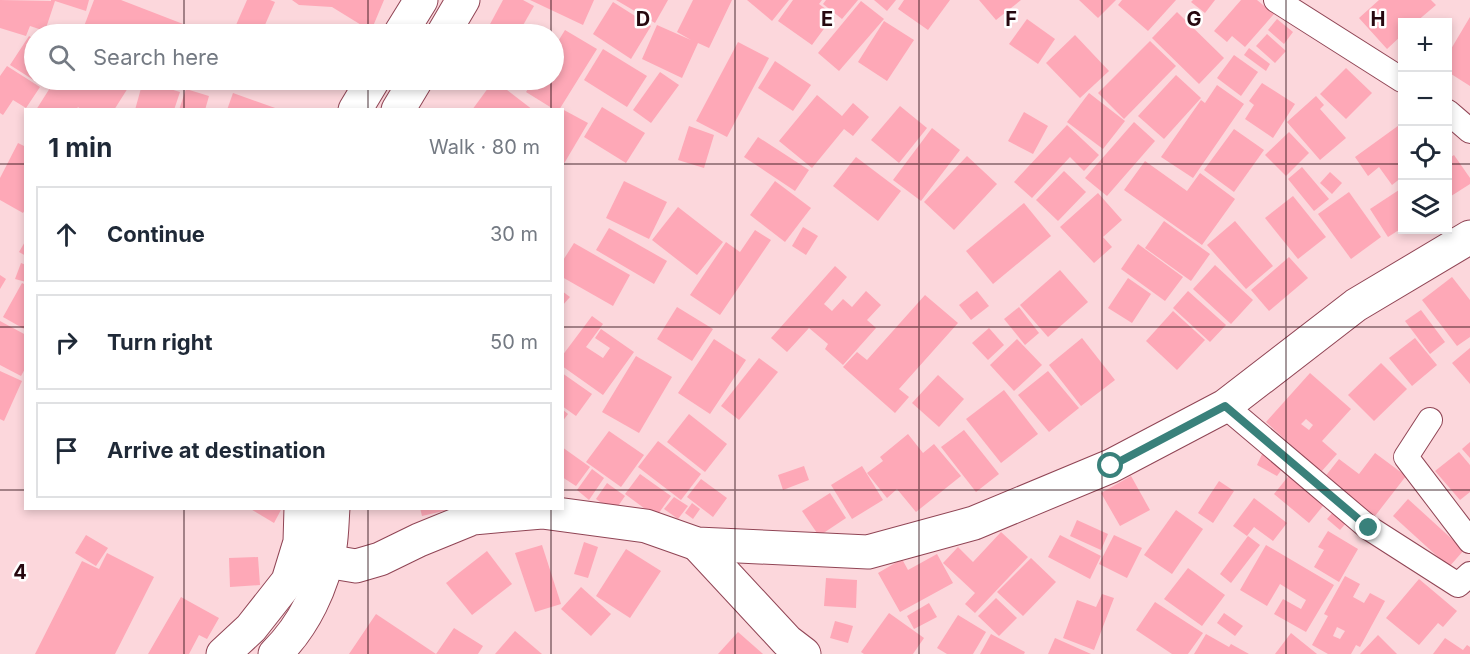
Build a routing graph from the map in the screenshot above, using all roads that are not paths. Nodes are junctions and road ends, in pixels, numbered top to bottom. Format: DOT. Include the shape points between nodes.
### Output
graph roads {
  1 [pos="421,0"];
  2 [pos="463,0"];
  3 [pos="1276,0"];
  4 [pos="406,24"];
  5 [pos="449,24"];
  6 [pos="1398,77"];
  7 [pos="367,90"];
  8 [pos="410,90"];
  9 [pos="356,108"];
  10 [pos="399,108"];
  11 [pos="1452,115"];
  12 [pos="1470,131"];
  13 [pos="1470,237"];
  14 [pos="1225,406"];
  15 [pos="1430,420"];
  16 [pos="301,510"];
  17 [pos="333,510"];
  18 [pos="1470,541"];
  19 [pos="697,544"];
  20 [pos="312,556"];
  21 [pos="1470,574"];
  22 [pos="223,654"];
  23 [pos="275,654"];
  24 [pos="804,654"];
  1 -- 4 [label="main road"];
  2 -- 5 [label="main road"];
  3 -- 6 [label="street"];
  7 -- 9 [label="main road"];
  8 -- 10 [label="main road"];
  11 -- 12 [label="street"];
  13 -- 14 [label="main road" via="1356,305"];
  14 -- 19 [label="main road" via="1111,466 974,523 868,552"];
  14 -- 21 [label="street" via="1369,528 1458,585"];
  15 -- 18 [label="street" via="1406,457"];
  16 -- 20 [label="main road" via="300,542"];
  17 -- 20 [label="main road" via="330,546"];
  19 -- 20 [label="main road" via="646,525 542,512 473,518 356,566"];
  19 -- 24 [label="main road" via="787,641"];
  20 -- 22 [label="main road" via="251,628"];
  20 -- 23 [label="main road" via="320,584 304,619"];
}
